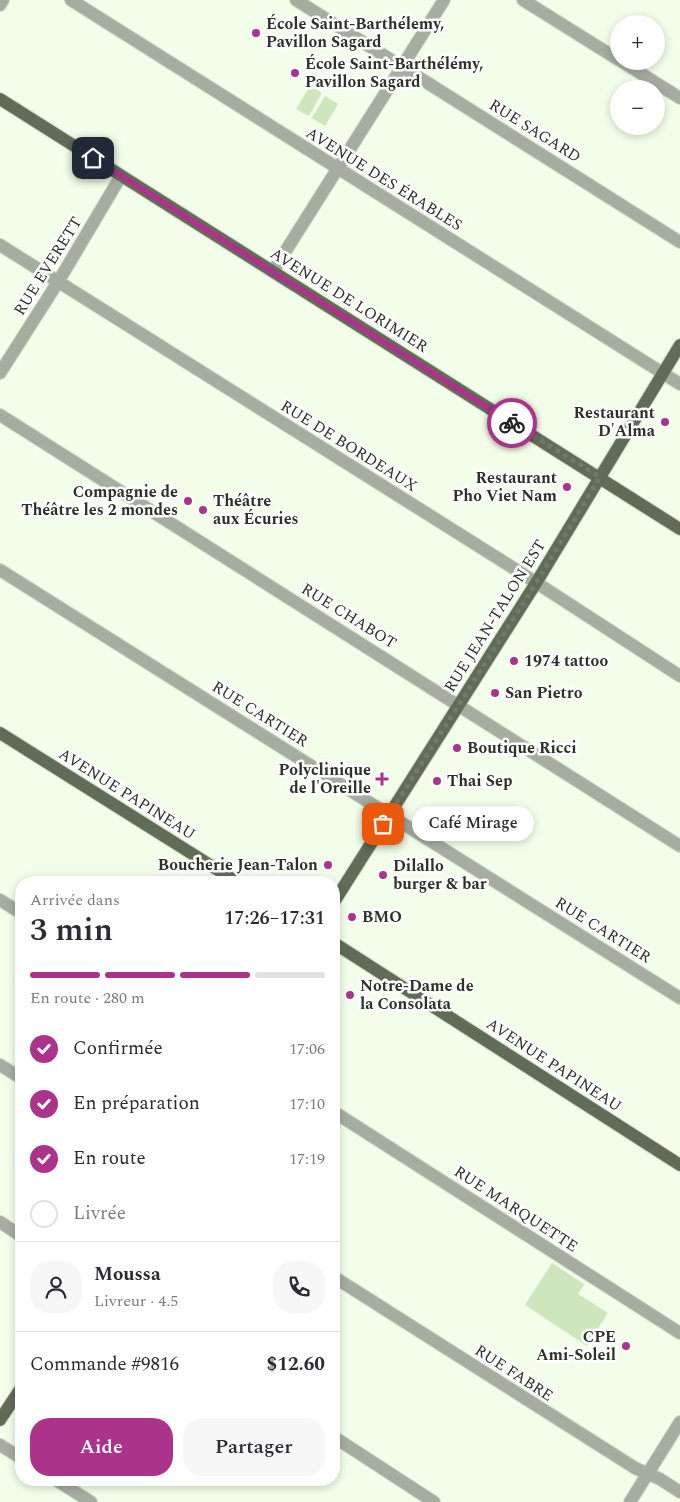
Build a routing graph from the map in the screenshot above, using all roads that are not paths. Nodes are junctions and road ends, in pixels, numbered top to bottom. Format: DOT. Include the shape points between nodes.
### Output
graph roads {
  1 [pos="3,0"];
  2 [pos="71,0"];
  3 [pos="296,0"];
  4 [pos="444,0"];
  5 [pos="523,0"];
  6 [pos="0,5"];
  7 [pos="610,54"];
  8 [pos="402,66"];
  9 [pos="636,70"];
  10 [pos="680,98"];
  11 [pos="0,99"];
  12 [pos="337,169"];
  13 [pos="121,176"];
  14 [pos="680,242"];
  15 [pos="0,246"];
  16 [pos="273,271"];
  17 [pos="58,282"];
  18 [pos="680,345"];
  19 [pos="0,373"];
  20 [pos="662,373"];
  21 [pos="680,384"];
  22 [pos="0,415"];
  23 [pos="600,477"];
  24 [pos="680,528"];
  25 [pos="0,570"];
  26 [pos="536,583"];
  27 [pos="680,676"];
  28 [pos="460,705"];
  29 [pos="0,733"];
  30 [pos="389,814"];
  31 [pos="680,846"];
  32 [pos="227,876"];
  33 [pos="340,892"];
  34 [pos="0,900"];
  35 [pos="15,909"];
  36 [pos="340,948"];
  37 [pos="680,998"];
  38 [pos="0,1065"];
  39 [pos="15,1074"];
  40 [pos="340,1116"];
  41 [pos="680,1165"];
  42 [pos="0,1222"];
  43 [pos="15,1232"];
  44 [pos="340,1281"];
  45 [pos="680,1334"];
  46 [pos="15,1397"];
  47 [pos="0,1420"];
  48 [pos="680,1422"];
  49 [pos="340,1441"];
  50 [pos="0,1445"];
  51 [pos="15,1454"];
  52 [pos="647,1474"];
  53 [pos="66,1486"];
  54 [pos="680,1492"];
  55 [pos="91,1502"];
  56 [pos="434,1502"];
  57 [pos="630,1502"];
  1 -- 6 [label="street"];
  2 -- 12 [label="street, AVENUE DES ÉRABLES"];
  3 -- 8 [label="street, RUE SAGARD"];
  4 -- 8 [label="street"];
  5 -- 7 [label="street"];
  8 -- 12 [label="street"];
  8 -- 14 [label="street, RUE SAGARD"];
  9 -- 10 [label="street"];
  11 -- 13 [label="main road, AVENUE DE LORIMIER"];
  12 -- 16 [label="street"];
  12 -- 20 [label="street, AVENUE DES ÉRABLES"];
  13 -- 16 [label="main road, AVENUE DE LORIMIER"];
  13 -- 17 [label="street, RUE EVERETT"];
  15 -- 17 [label="street, RUE DE BORDEAUX"];
  16 -- 23 [label="main road, AVENUE DE LORIMIER"];
  17 -- 19 [label="street, RUE EVERETT"];
  17 -- 26 [label="street, RUE DE BORDEAUX"];
  18 -- 20 [label="main road, RUE JEAN-TALON EST"];
  20 -- 21 [label="street, AVENUE DES ÉRABLES"];
  20 -- 23 [label="main road, RUE JEAN-TALON EST"];
  22 -- 28 [label="street, RUE CHABOT"];
  23 -- 24 [label="main road, AVENUE DE LORIMIER"];
  23 -- 26 [label="main road, RUE JEAN-TALON EST"];
  25 -- 30 [label="street, RUE CARTIER"];
  26 -- 27 [label="street, RUE DE BORDEAUX"];
  26 -- 28 [label="main road, RUE JEAN-TALON EST"];
  28 -- 30 [label="main road, RUE JEAN-TALON EST"];
  28 -- 31 [label="street, RUE CHABOT"];
  29 -- 32 [label="main road, AVENUE PAPINEAU"];
  30 -- 33 [label="main road, RUE JEAN-TALON EST"];
  30 -- 37 [label="street, RUE CARTIER"];
  34 -- 35 [label="street"];
  36 -- 41 [label="main road, AVENUE PAPINEAU"];
  38 -- 39 [label="street"];
  40 -- 45 [label="street, RUE MARQUETTE"];
  42 -- 43 [label="street"];
  44 -- 52 [label="street, RUE FABRE"];
  46 -- 47 [label="main road"];
  48 -- 52 [label="street"];
  49 -- 56 [label="street"];
  50 -- 51 [label="street"];
  52 -- 54 [label="street, RUE FABRE"];
  52 -- 57 [label="street"];
  53 -- 55 [label="street"];
}
